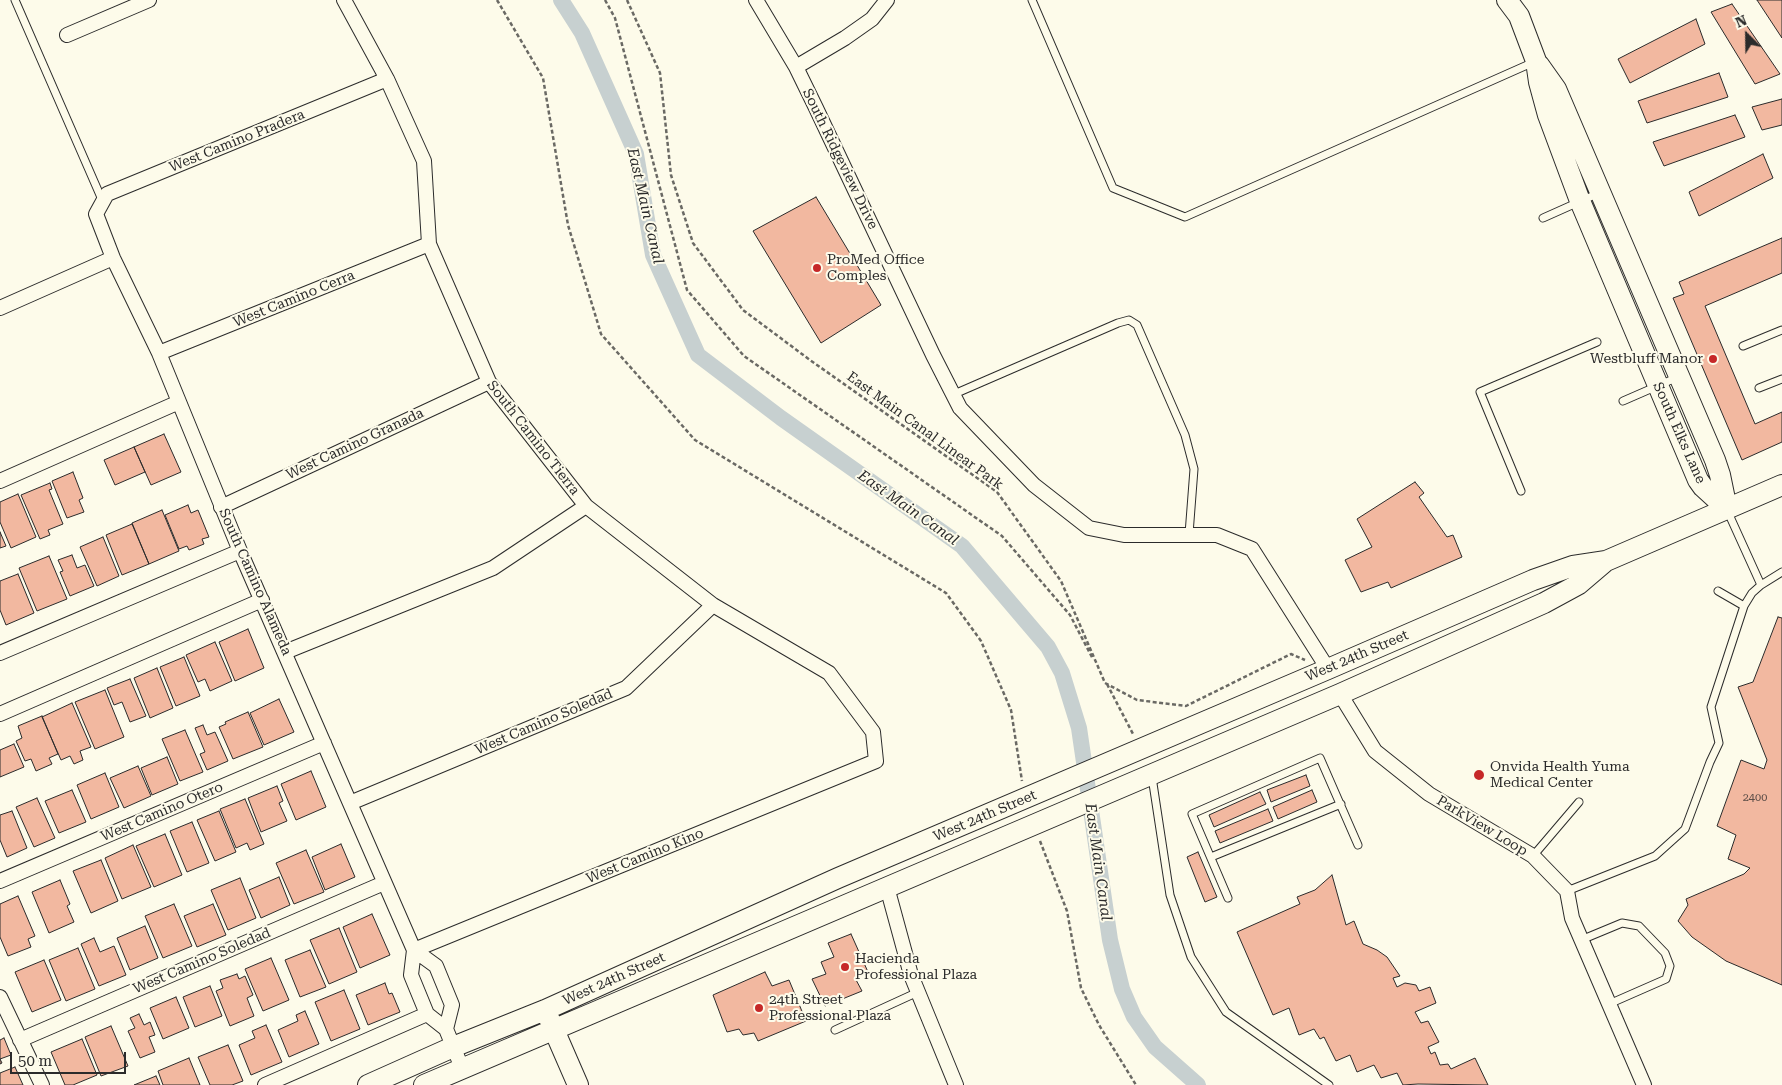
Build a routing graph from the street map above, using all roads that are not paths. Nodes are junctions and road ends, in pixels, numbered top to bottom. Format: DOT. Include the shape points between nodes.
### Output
graph roads {
  1 [pos="15,0"];
  2 [pos="149,0"];
  3 [pos="344,0"];
  4 [pos="756,0"];
  5 [pos="888,0"];
  6 [pos="1032,0"];
  7 [pos="1507,0"];
  8 [pos="67,35"];
  9 [pos="1536,61"];
  10 [pos="796,67"];
  11 [pos="387,79"];
  12 [pos="1600,192"];
  13 [pos="1580,201"];
  14 [pos="100,208"];
  15 [pos="1543,218"];
  16 [pos="429,244"];
  17 [pos="114,258"];
  18 [pos="0,308"];
  19 [pos="1782,330"];
  20 [pos="1597,342"];
  21 [pos="1743,346"];
  22 [pos="159,353"];
  23 [pos="1679,377"];
  24 [pos="1782,379"];
  25 [pos="489,382"];
  26 [pos="1658,386"];
  27 [pos="1760,388"];
  28 [pos="952,395"];
  29 [pos="1623,401"];
  30 [pos="179,402"];
  31 [pos="0,481"];
  32 [pos="1782,485"];
  33 [pos="1521,492"];
  34 [pos="222,506"];
  35 [pos="586,506"];
  36 [pos="1726,509"];
  37 [pos="1189,534"];
  38 [pos="240,551"];
  39 [pos="1606,561"];
  40 [pos="1782,572"];
  41 [pos="1761,584"];
  42 [pos="1718,591"];
  43 [pos="262,600"];
  44 [pos="713,605"];
  45 [pos="1744,606"];
  46 [pos="285,652"];
  47 [pos="0,653"];
  48 [pos="1328,669"];
  49 [pos="1340,694"];
  50 [pos="0,714"];
  51 [pos="324,743"];
  52 [pos="876,761"];
  53 [pos="1152,774"];
  54 [pos="1579,802"];
  55 [pos="350,803"];
  56 [pos="1341,804"];
  57 [pos="984,816"];
  58 [pos="1358,844"];
  59 [pos="1534,856"];
  60 [pos="1211,857"];
  61 [pos="0,881"];
  62 [pos="384,882"];
  63 [pos="887,887"];
  64 [pos="1567,891"];
  65 [pos="1228,898"];
  66 [pos="1581,940"];
  67 [pos="414,950"];
  68 [pos="918,992"];
  69 [pos="0,997"];
  70 [pos="1609,1004"];
  71 [pos="545,1010"];
  72 [pos="427,1014"];
  73 [pos="554,1029"];
  74 [pos="835,1030"];
  75 [pos="450,1038"];
  76 [pos="20,1040"];
  77 [pos="462,1068"];
  78 [pos="42,1085"];
  79 [pos="265,1085"];
  80 [pos="368,1085"];
  81 [pos="424,1085"];
  82 [pos="578,1085"];
  83 [pos="956,1085"];
  84 [pos="1329,1085"];
  85 [pos="1644,1085"];
  1 -- 14 [label="lane"];
  2 -- 8 [label="street"];
  3 -- 11 [label="street, South Camino Tierra"];
  4 -- 10 [label="street, South Ridgeview Drive"];
  5 -- 10 [label="street" via="872,19"];
  6 -- 9 [label="lane" via="1113,188 1185,217"];
  7 -- 9 [label="main road, South Elks Lane" via="1519,16"];
  9 -- 12 [label="main road, South Elks Lane" via="1556,89"];
  9 -- 13 [label="main road, South Elks Lane" via="1543,101"];
  10 -- 28 [label="street, South Ridgeview Drive"];
  11 -- 14 [label="street, West Camino Pradera" via="107,194"];
  11 -- 16 [label="street, South Camino Tierra" via="424,161"];
  12 -- 13 [label="lane"];
  12 -- 23 [label="main road, South Elks Lane"];
  13 -- 15 [label="lane"];
  13 -- 26 [label="main road, South Elks Lane"];
  14 -- 17 [label="street, South Camino Alameda"];
  16 -- 22 [label="street, West Camino Cerra"];
  16 -- 25 [label="street, South Camino Tierra"];
  17 -- 18 [label="street"];
  17 -- 22 [label="street, South Camino Alameda"];
  19 -- 21 [label="lane"];
  20 -- 33 [label="lane" via="1480,392"];
  22 -- 30 [label="street, South Camino Alameda"];
  23 -- 26 [label="lane"];
  23 -- 36 [label="main road, South Elks Lane" via="1715,460"];
  24 -- 27 [label="lane"];
  25 -- 34 [label="street, West Camino Granada"];
  25 -- 35 [label="street, South Camino Tierra"];
  26 -- 29 [label="lane"];
  26 -- 36 [label="main road, South Elks Lane" via="1698,480"];
  28 -- 37 [label="street, South Ridgeview Drive" via="960,408 1034,485 1089,528 1124,535"];
  28 -- 37 [label="lane" via="1129,320 1137,325 1186,435 1194,469"];
  30 -- 31 [label="street"];
  30 -- 34 [label="street, South Camino Alameda"];
  32 -- 36 [label="main road, West 24th Street"];
  34 -- 38 [label="street, South Camino Alameda"];
  35 -- 44 [label="street, South Camino Tierra"];
  35 -- 46 [label="street" via="493,568"];
  36 -- 39 [label="main road, West 24th Street"];
  36 -- 41 [label="lane"];
  37 -- 48 [label="street, South Ridgeview Drive" via="1217,535 1252,549"];
  38 -- 43 [label="street, South Camino Alameda"];
  38 -- 47 [label="street"];
  39 -- 48 [label="main road, West 24th Street" via="1573,566 1532,580"];
  39 -- 49 [label="main road, West 24th Street" via="1579,584 1550,600"];
  40 -- 41 [label="lane"];
  41 -- 45 [label="lane"];
  42 -- 45 [label="lane"];
  43 -- 46 [label="street, South Camino Alameda"];
  43 -- 50 [label="street"];
  44 -- 52 [label="street, South Camino Tierra" via="829,673 873,732"];
  44 -- 55 [label="street, West Camino Soledad" via="626,688"];
  45 -- 64 [label="lane" via="1712,707 1719,743 1685,829 1655,856"];
  46 -- 51 [label="street, South Camino Alameda"];
  48 -- 49 [label="main road"];
  48 -- 57 [label="main road, West 24th Street"];
  49 -- 53 [label="main road, West 24th Street"];
  49 -- 59 [label="street, ParkView Loop" via="1374,751 1429,794"];
  51 -- 55 [label="street, South Camino Alameda"];
  51 -- 61 [label="street, West Camino Otero"];
  52 -- 67 [label="street, West Camino Kino"];
  53 -- 63 [label="main road, West 24th Street"];
  53 -- 84 [label="lane" via="1170,895 1191,957 1226,1012"];
  54 -- 59 [label="lane"];
  55 -- 62 [label="street, South Camino Alameda"];
  56 -- 58 [label="lane"];
  56 -- 60 [label="lane"];
  56 -- 60 [label="lane" via="1320,758 1192,814"];
  57 -- 63 [label="main road" via="965,835 896,866 888,873"];
  57 -- 71 [label="main road, West 24th Street"];
  59 -- 64 [label="street, ParkView Loop"];
  60 -- 65 [label="lane"];
  62 -- 67 [label="street, South Camino Alameda"];
  62 -- 76 [label="street, West Camino Soledad"];
  63 -- 68 [label="street"];
  63 -- 73 [label="main road, West 24th Street"];
  64 -- 66 [label="street" via="1572,918"];
  66 -- 70 [label="street"];
  66 -- 70 [label="lane" via="1622,923 1639,926 1665,953 1670,966 1666,978"];
  67 -- 72 [label="street" via="411,975"];
  67 -- 75 [label="street" via="436,966 452,1005"];
  68 -- 74 [label="lane"];
  68 -- 83 [label="street"];
  69 -- 76 [label="street"];
  70 -- 85 [label="street"];
  71 -- 73 [label="main road"];
  71 -- 75 [label="main road, West 24th Street"];
  72 -- 75 [label="street"];
  72 -- 79 [label="street"];
  73 -- 77 [label="main road, West 24th Street"];
  73 -- 82 [label="main road"];
  75 -- 77 [label="street"];
  75 -- 80 [label="main road, West 24th Street"];
  76 -- 78 [label="street"];
  77 -- 81 [label="main road, West 24th Street"];
}
